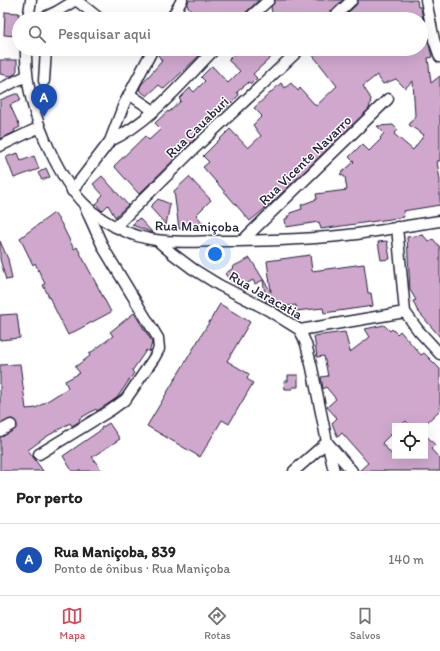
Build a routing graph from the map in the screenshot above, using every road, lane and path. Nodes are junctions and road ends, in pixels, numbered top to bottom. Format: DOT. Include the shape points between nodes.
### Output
graph roads {
  1 [pos="31,0"];
  2 [pos="76,0"];
  3 [pos="182,0"];
  4 [pos="269,0"];
  5 [pos="352,0"];
  6 [pos="426,0"];
  7 [pos="29,12"];
  8 [pos="56,12"];
  9 [pos="91,12"];
  10 [pos="175,12"];
  11 [pos="256,12"];
  12 [pos="339,12"];
  13 [pos="26,56"];
  14 [pos="46,56"];
  15 [pos="149,56"];
  16 [pos="208,56"];
  17 [pos="293,56"];
  18 [pos="440,57"];
  19 [pos="26,76"];
  20 [pos="44,81"];
  21 [pos="0,89"];
  22 [pos="129,94"];
  23 [pos="388,99"];
  24 [pos="154,111"];
  25 [pos="40,127"];
  26 [pos="110,141"];
  27 [pos="0,146"];
  28 [pos="72,191"];
  29 [pos="84,206"];
  30 [pos="440,221"];
  31 [pos="115,227"];
  32 [pos="397,227"];
  33 [pos="242,241"];
  34 [pos="159,242"];
  35 [pos="405,312"];
  36 [pos="300,330"];
  37 [pos="440,354"];
  38 [pos="11,425"];
  39 [pos="0,431"];
  40 [pos="327,442"];
  41 [pos="40,454"];
  42 [pos="294,471"];
  43 [pos="334,471"];
  44 [pos="352,471"];
  1 -- 7 [label="street"];
  2 -- 8 [label="street"];
  2 -- 9 [label="street"];
  3 -- 10 [label="street"];
  4 -- 11 [label="street"];
  5 -- 12 [label="street"];
  6 -- 18 [label="street"];
  13 -- 19 [label="street, Rua Maniçoba"];
  14 -- 20 [label="street"];
  15 -- 22 [label="street"];
  16 -- 24 [label="street"];
  17 -- 31 [label="street, Rua Cauaburi"];
  19 -- 21 [label="street"];
  19 -- 25 [label="street, Rua Maniçoba"];
  22 -- 24 [label="street"];
  22 -- 26 [label="street"];
  23 -- 33 [label="street, Rua Vicente Navarro"];
  24 -- 26 [label="street" via="131,130"];
  25 -- 27 [label="street"];
  25 -- 28 [label="street, Rua Maniçoba"];
  26 -- 28 [label="street"];
  28 -- 29 [label="street, Rua Maniçoba"];
  29 -- 31 [label="street, Rua Maniçoba"];
  29 -- 41 [label="street" via="104,249 158,338 159,349 132,392 120,404"];
  30 -- 32 [label="street, Rua Maniçoba"];
  31 -- 34 [label="street, Rua Maniçoba" via="129,234"];
  32 -- 33 [label="street, Rua Maniçoba" via="357,234"];
  32 -- 35 [label="street"];
  33 -- 34 [label="street, Rua Maniçoba"];
  34 -- 36 [label="street, Rua Jaracatia" via="193,269"];
  35 -- 36 [label="street"];
  35 -- 37 [label="street"];
  36 -- 40 [label="street, Rua Jaracatia" via="312,368"];
  38 -- 39 [label="street"];
  40 -- 42 [label="street"];
  40 -- 43 [label="street, Rua Jaracatia"];
  40 -- 44 [label="street"];
}
